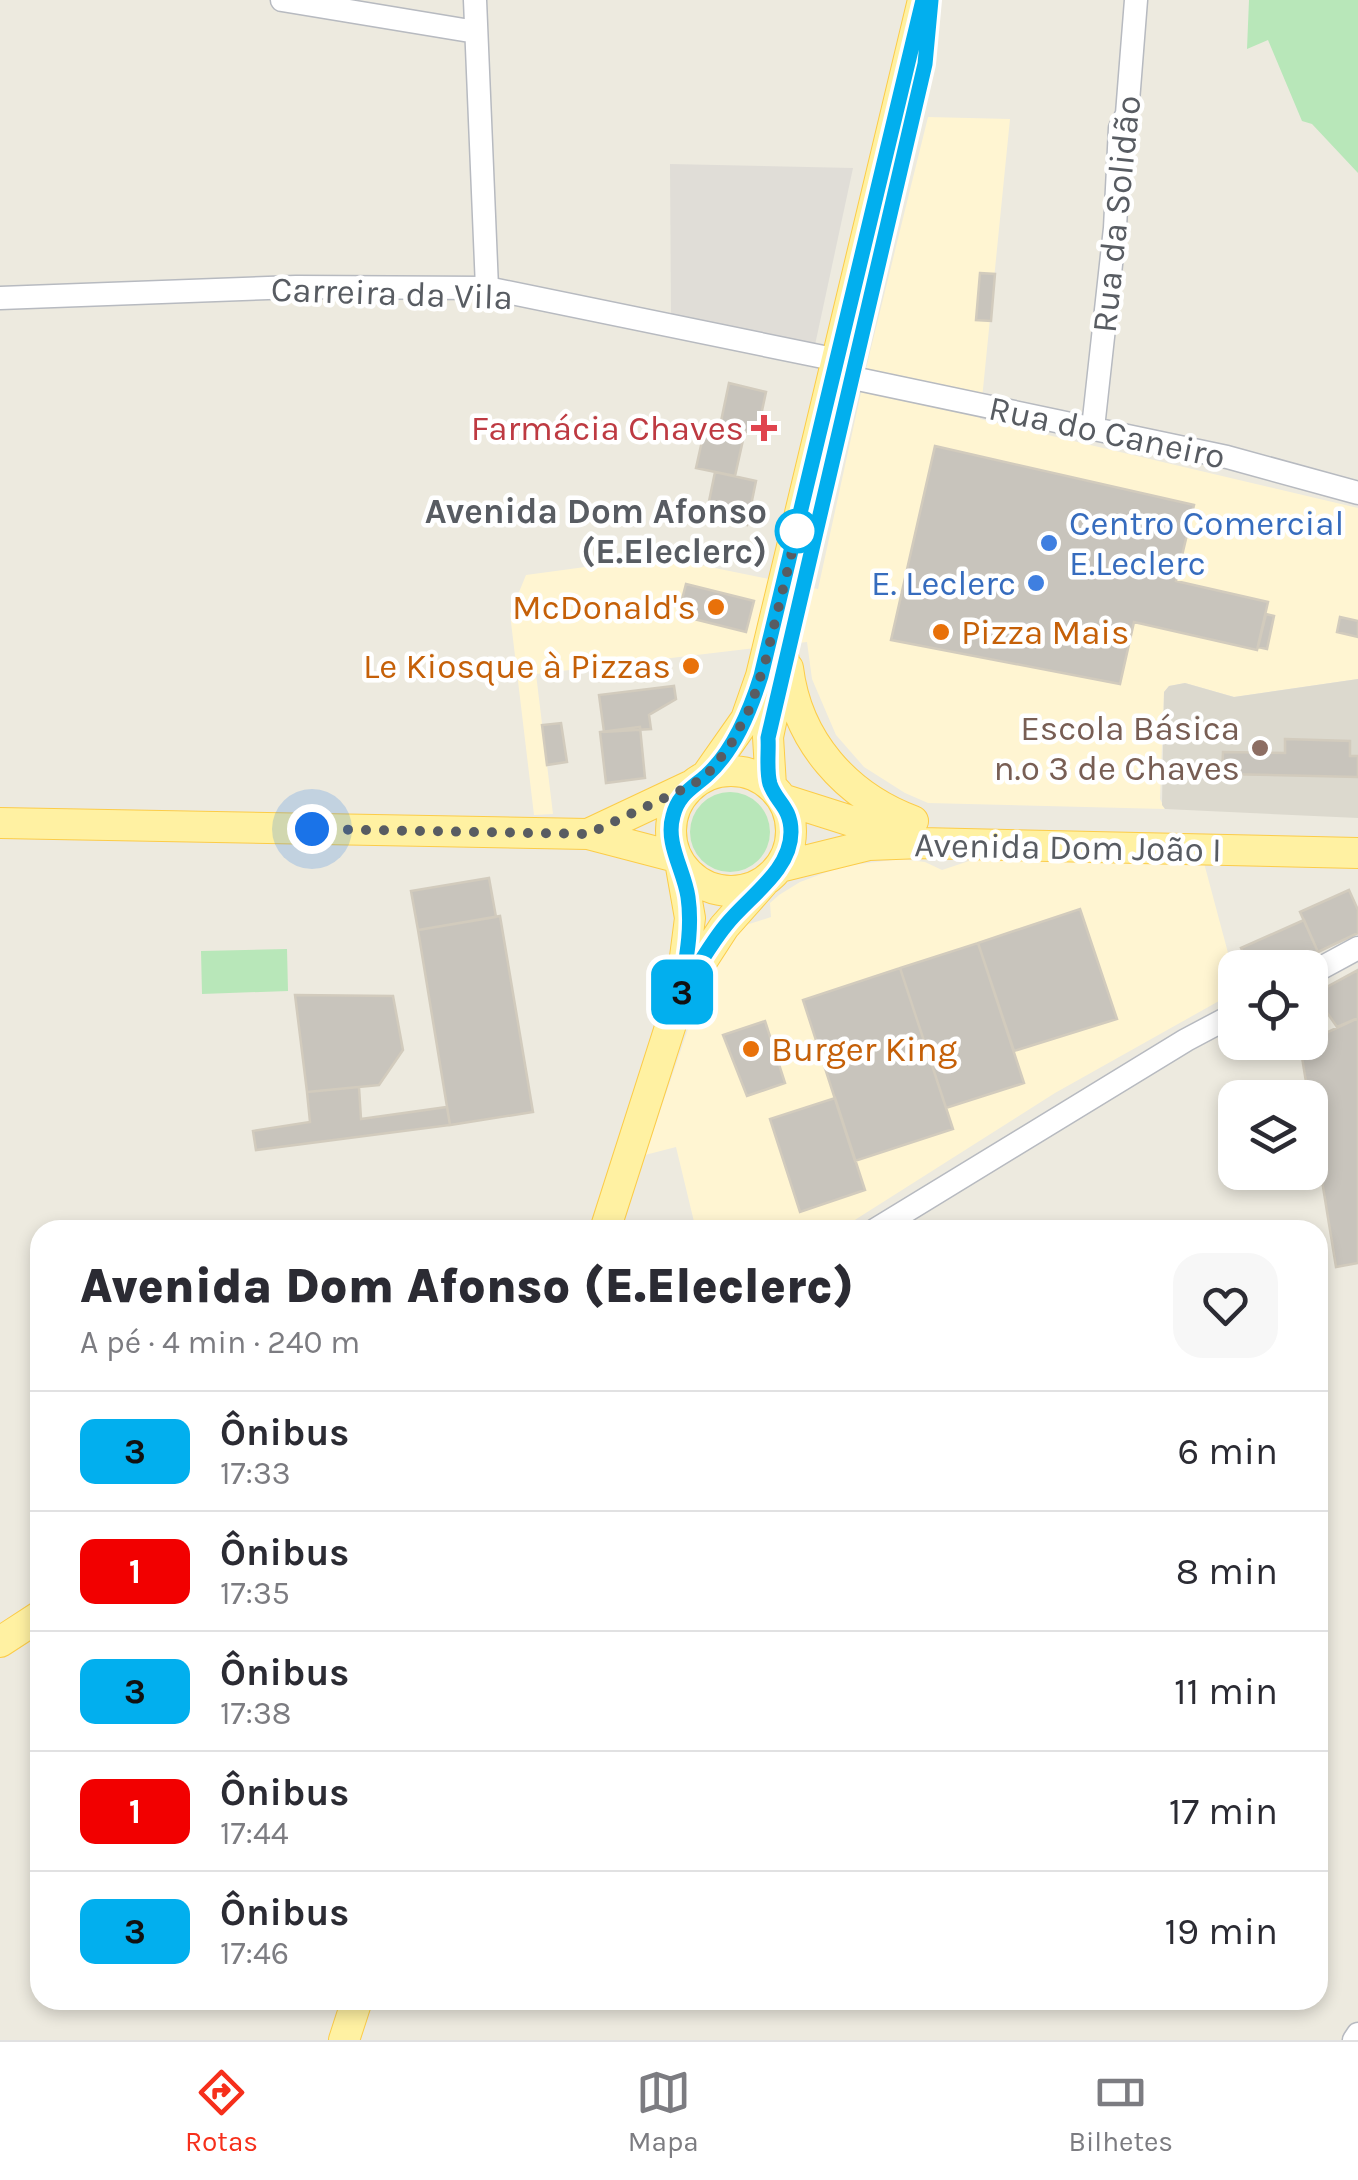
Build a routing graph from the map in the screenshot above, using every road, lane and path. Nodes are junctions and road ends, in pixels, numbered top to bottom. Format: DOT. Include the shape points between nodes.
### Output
graph roads {
  1 [pos="282,0"];
  2 [pos="475,0"];
  3 [pos="923,0"];
  4 [pos="932,0"];
  5 [pos="1136,0"];
  6 [pos="476,32"];
  7 [pos="487,288"];
  8 [pos="0,298"];
  9 [pos="842,370"];
  10 [pos="1093,428"];
  11 [pos="1358,493"];
  12 [pos="786,650"];
  13 [pos="698,781"];
  14 [pos="776,792"];
  15 [pos="0,824"];
  16 [pos="922,825"];
  17 [pos="588,834"];
  18 [pos="1358,835"];
  19 [pos="1358,853"];
  20 [pos="678,862"];
  21 [pos="772,875"];
  22 [pos="1358,948"];
  23 [pos="1328,964"];
  24 [pos="680,996"];
  25 [pos="1218,1023"];
  26 [pos="607,1220"];
  27 [pos="891,1220"];
  28 [pos="30,1622"];
  29 [pos="0,1642"];
  30 [pos="354,2010"];
  31 [pos="1358,2034"];
  32 [pos="344,2040"];
  33 [pos="1354,2040"];
  1 -- 6 [label="street"];
  2 -- 6 [label="street"];
  3 -- 9 [label="main road"];
  4 -- 9 [label="main road" via="925,64"];
  5 -- 10 [label="street, Rua da Solidão"];
  6 -- 7 [label="street"];
  7 -- 8 [label="street, Carreira da Vila"];
  7 -- 9 [label="street, Carreira da Vila"];
  9 -- 10 [label="street, Rua do Caneiro"];
  9 -- 12 [label="main road"];
  9 -- 13 [label="main road" via="756,691 738,732"];
  10 -- 11 [label="street, Rua do Caneiro"];
  12 -- 14 [label="main road" via="768,738"];
  12 -- 16 [label="main road" via="793,702 821,754 859,792"];
  13 -- 14 [label="main road" via="740,772"];
  13 -- 17 [label="main road"];
  13 -- 20 [label="main road" via="671,819"];
  14 -- 16 [label="main road, Avenida Dom João I" via="866,826"];
  14 -- 21 [label="main road" via="791,833"];
  15 -- 17 [label="main road"];
  16 -- 18 [label="main road, Avenida Dom João I"];
  17 -- 20 [label="main road"];
  19 -- 21 [label="main road, Avenida Dom João I" via="922,843 869,845"];
  20 -- 21 [label="main road" via="694,880 728,892"];
  20 -- 24 [label="main road" via="690,918"];
  21 -- 24 [label="main road" via="724,927"];
  22 -- 23 [label="street"];
  24 -- 26 [label="main road"];
  25 -- 27 [label="street"];
  28 -- 29 [label="main road"];
  30 -- 32 [label="main road"];
  31 -- 33 [label="street"];
}
